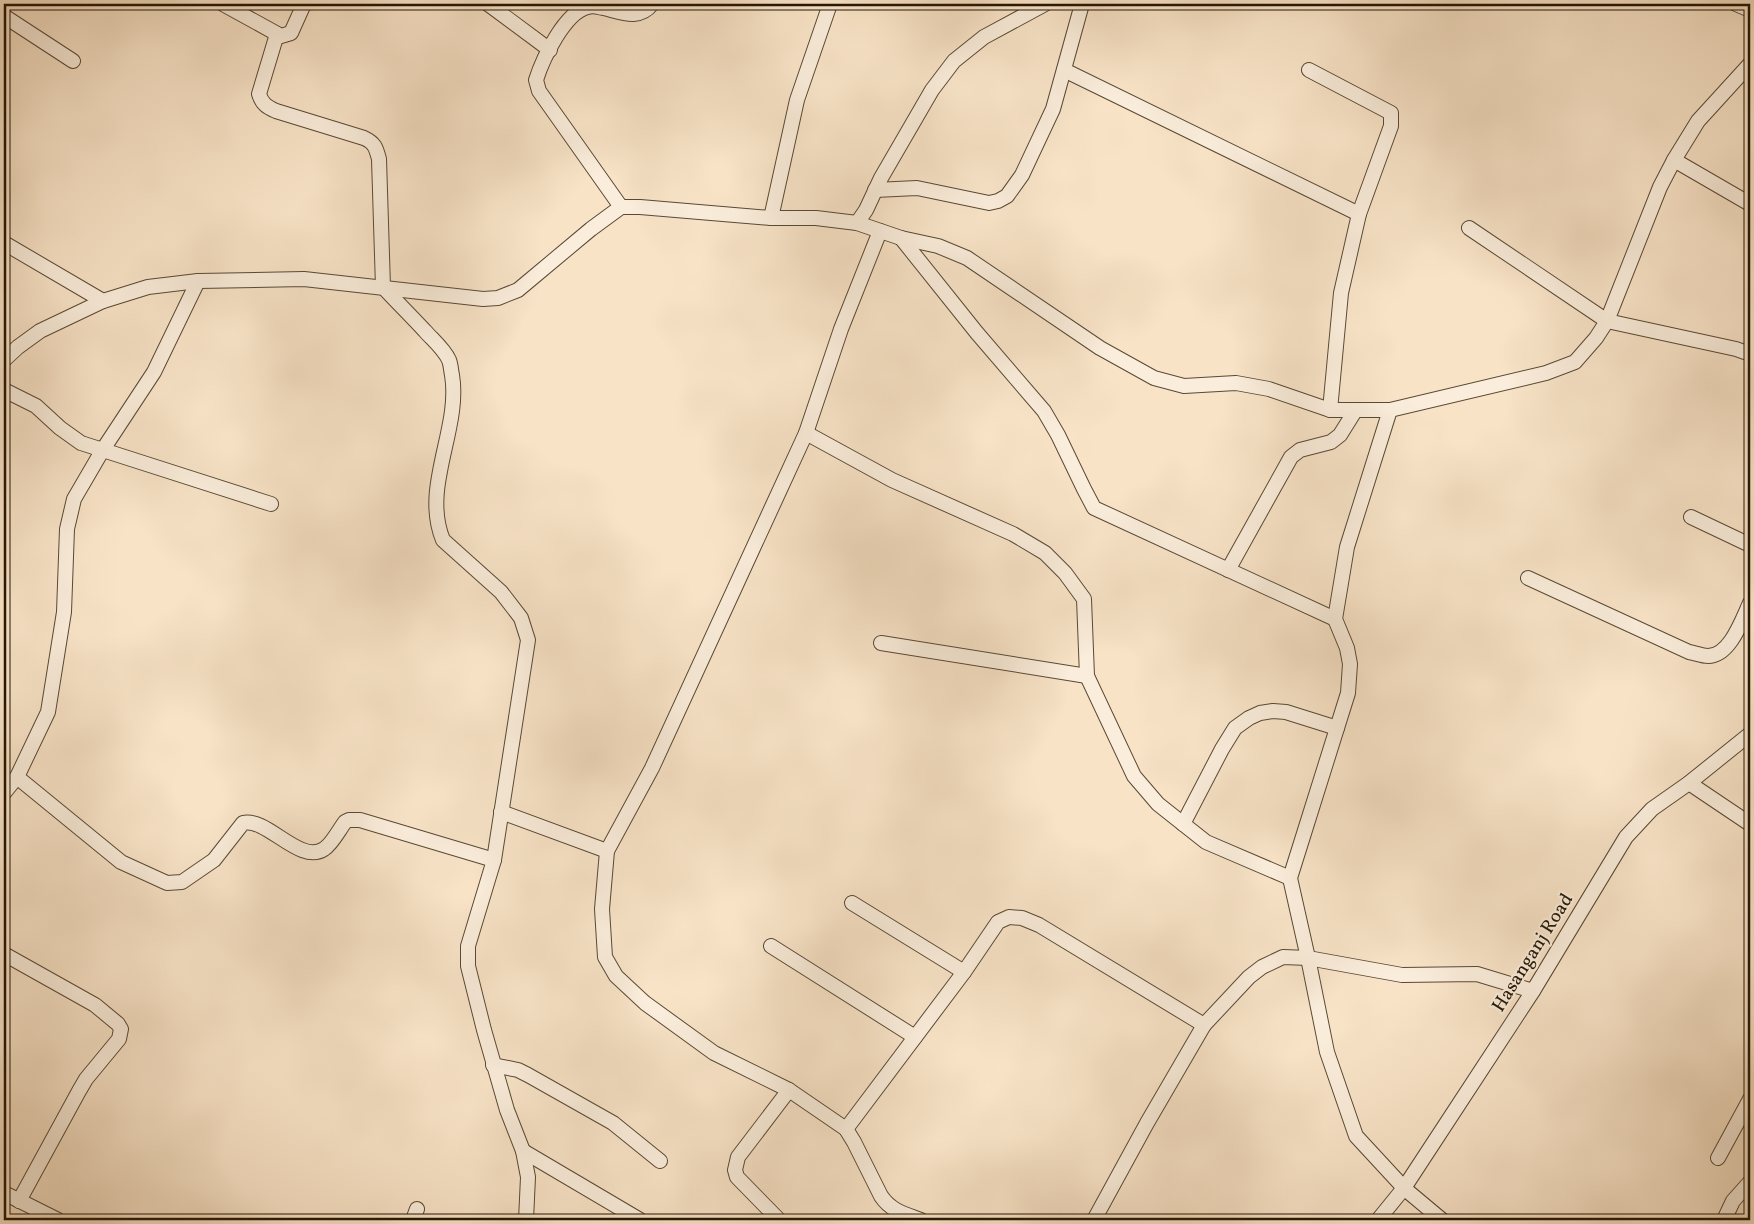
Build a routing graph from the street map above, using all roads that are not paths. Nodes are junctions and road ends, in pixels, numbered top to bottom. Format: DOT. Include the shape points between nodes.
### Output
graph roads {
  1 [pos="222,4"];
  2 [pos="304,4"];
  3 [pos="488,4"];
  4 [pos="652,4"];
  5 [pos="830,4"];
  6 [pos="1045,4"];
  7 [pos="1082,4"];
  8 [pos="1736,4"];
  9 [pos="1750,10"];
  10 [pos="4,16"];
  11 [pos="277,34"];
  12 [pos="550,50"];
  13 [pos="73,61"];
  14 [pos="1750,64"];
  15 [pos="1064,70"];
  16 [pos="1308,70"];
  17 [pos="1674,160"];
  18 [pos="875,190"];
  19 [pos="1750,204"];
  20 [pos="621,208"];
  21 [pos="1359,214"];
  22 [pos="771,218"];
  23 [pos="858,223"];
  24 [pos="1469,228"];
  25 [pos="880,231"];
  26 [pos="901,238"];
  27 [pos="4,243"];
  28 [pos="198,280"];
  29 [pos="383,287"];
  30 [pos="103,300"];
  31 [pos="1607,321"];
  32 [pos="1750,354"];
  33 [pos="4,360"];
  34 [pos="4,390"];
  35 [pos="1330,410"];
  36 [pos="1390,410"];
  37 [pos="1354,411"];
  38 [pos="806,433"];
  39 [pos="102,451"];
  40 [pos="271,504"];
  41 [pos="1691,517"];
  42 [pos="1750,545"];
  43 [pos="1228,570"];
  44 [pos="1528,578"];
  45 [pos="1750,603"];
  46 [pos="1335,619"];
  47 [pos="881,643"];
  48 [pos="1087,676"];
  49 [pos="1336,728"];
  50 [pos="1750,734"];
  51 [pos="9,783"];
  52 [pos="1689,783"];
  53 [pos="501,812"];
  54 [pos="1183,824"];
  55 [pos="1750,824"];
  56 [pos="607,851"];
  57 [pos="494,860"];
  58 [pos="1290,878"];
  59 [pos="852,903"];
  60 [pos="771,946"];
  61 [pos="4,954"];
  62 [pos="1308,958"];
  63 [pos="964,972"];
  64 [pos="1534,991"];
  65 [pos="1204,1025"];
  66 [pos="915,1036"];
  67 [pos="493,1065"];
  68 [pos="789,1090"];
  69 [pos="1750,1099"];
  70 [pos="846,1129"];
  71 [pos="523,1151"];
  72 [pos="1718,1158"];
  73 [pos="660,1161"];
  74 [pos="1750,1182"];
  75 [pos="1404,1188"];
  76 [pos="4,1193"];
  77 [pos="19,1200"];
  78 [pos="58,1220"];
  79 [pos="526,1220"];
  80 [pos="640,1220"];
  81 [pos="778,1220"];
  82 [pos="921,1220"];
  83 [pos="1094,1220"];
  84 [pos="1378,1220"];
  85 [pos="1442,1220"];
  86 [pos="1724,1220"];
  1 -- 11 [label="street"];
  2 -- 11 [label="street" via="291,32"];
  3 -- 12 [label="street"];
  4 -- 12 [label="street" via="641,14 590,6 579,10 563,24"];
  5 -- 22 [label="street" via="797,100"];
  6 -- 18 [label="street" via="984,37 954,61 932,90"];
  7 -- 15 [label="street"];
  8 -- 9 [label="street"];
  10 -- 13 [label="street"];
  11 -- 29 [label="street" via="259,94 266,106 364,138 375,146 379,159"];
  12 -- 20 [label="street" via="537,75 536,86"];
  14 -- 17 [label="street" via="1698,121"];
  15 -- 18 [label="street" via="1053,109 1022,175 1007,196 998,202 918,188"];
  15 -- 21 [label="street"];
  16 -- 21 [label="street" via="1392,113 1391,126"];
  17 -- 19 [label="street"];
  17 -- 31 [label="street" via="1660,187"];
  18 -- 23 [label="street"];
  20 -- 22 [label="street"];
  20 -- 29 [label="street" via="590,229 518,290 498,298"];
  21 -- 35 [label="street" via="1341,293"];
  22 -- 23 [label="street" via="816,218"];
  23 -- 25 [label="street"];
  24 -- 31 [label="street"];
  25 -- 26 [label="street"];
  25 -- 38 [label="street" via="841,329"];
  26 -- 35 [label="street" via="938,246 968,258 1100,348 1154,378 1184,386 1236,383 1269,389"];
  26 -- 43 [label="street" via="1044,411 1094,508"];
  27 -- 30 [label="street"];
  28 -- 29 [label="street" via="304,279"];
  28 -- 30 [label="street" via="148,287"];
  28 -- 39 [label="street" via="154,372"];
  29 -- 53 [label="street" via="449,361 454,401 440,465 438,528 443,540 501,592 521,618 528,640"];
  30 -- 33 [label="street" via="40,331"];
  31 -- 32 [label="street"];
  31 -- 36 [label="street" via="1575,362 1546,373"];
  34 -- 39 [label="street" via="36,406 80,443"];
  35 -- 37 [label="street"];
  36 -- 37 [label="street"];
  36 -- 46 [label="street" via="1347,548"];
  37 -- 43 [label="street" via="1340,435 1331,442 1300,450 1291,457"];
  38 -- 48 [label="street" via="892,480 1013,534 1045,553 1066,573 1084,599"];
  38 -- 56 [label="street" via="652,768"];
  39 -- 40 [label="street"];
  39 -- 51 [label="street" via="74,499 66,529 64,612 48,712"];
  41 -- 42 [label="street"];
  43 -- 46 [label="street"];
  44 -- 45 [label="street" via="1689,652 1709,656 1721,653 1730,644"];
  46 -- 49 [label="street" via="1350,664 1348,693"];
  47 -- 48 [label="street"];
  48 -- 54 [label="street" via="1134,776 1158,804"];
  49 -- 54 [label="street" via="1286,712 1260,713 1249,718 1235,728"];
  49 -- 58 [label="street"];
  50 -- 52 [label="street, Hasanganj Road"];
  51 -- 57 [label="street" via="121,862 167,883 182,882 214,860 243,822 250,821 312,852 325,849 345,822 360,820"];
  52 -- 55 [label="street"];
  52 -- 64 [label="street, Hasanganj Road" via="1652,809 1626,837"];
  53 -- 56 [label="street"];
  53 -- 57 [label="street"];
  54 -- 58 [label="street" via="1206,842"];
  56 -- 68 [label="street" via="602,909 605,957 616,976 645,1003 714,1053"];
  57 -- 67 [label="street" via="468,946 468,966"];
  58 -- 62 [label="street"];
  59 -- 63 [label="street"];
  60 -- 66 [label="street"];
  61 -- 77 [label="street" via="94,1005 121,1029 120,1039 79,1091"];
  62 -- 64 [label="street" via="1402,975 1477,974"];
  62 -- 65 [label="street" via="1283,958 1262,967"];
  62 -- 75 [label="street" via="1327,1052 1356,1136"];
  63 -- 65 [label="street" via="998,922 1009,916 1022,918 1039,925"];
  63 -- 66 [label="street"];
  64 -- 75 [label="street, Hasanganj Road"];
  65 -- 83 [label="street"];
  66 -- 70 [label="street"];
  67 -- 71 [label="street"];
  67 -- 73 [label="street" via="518,1070 597,1113"];
  68 -- 70 [label="street"];
  68 -- 81 [label="street" via="738,1157 735,1170"];
  69 -- 72 [label="street"];
  70 -- 82 [label="street" via="886,1204 896,1212"];
  71 -- 79 [label="street" via="528,1177"];
  71 -- 80 [label="street"];
  74 -- 86 [label="street" via="1733,1201"];
  75 -- 84 [label="street, Hasanganj Road"];
  75 -- 85 [label="street"];
  76 -- 77 [label="street"];
  77 -- 78 [label="street"];
}
